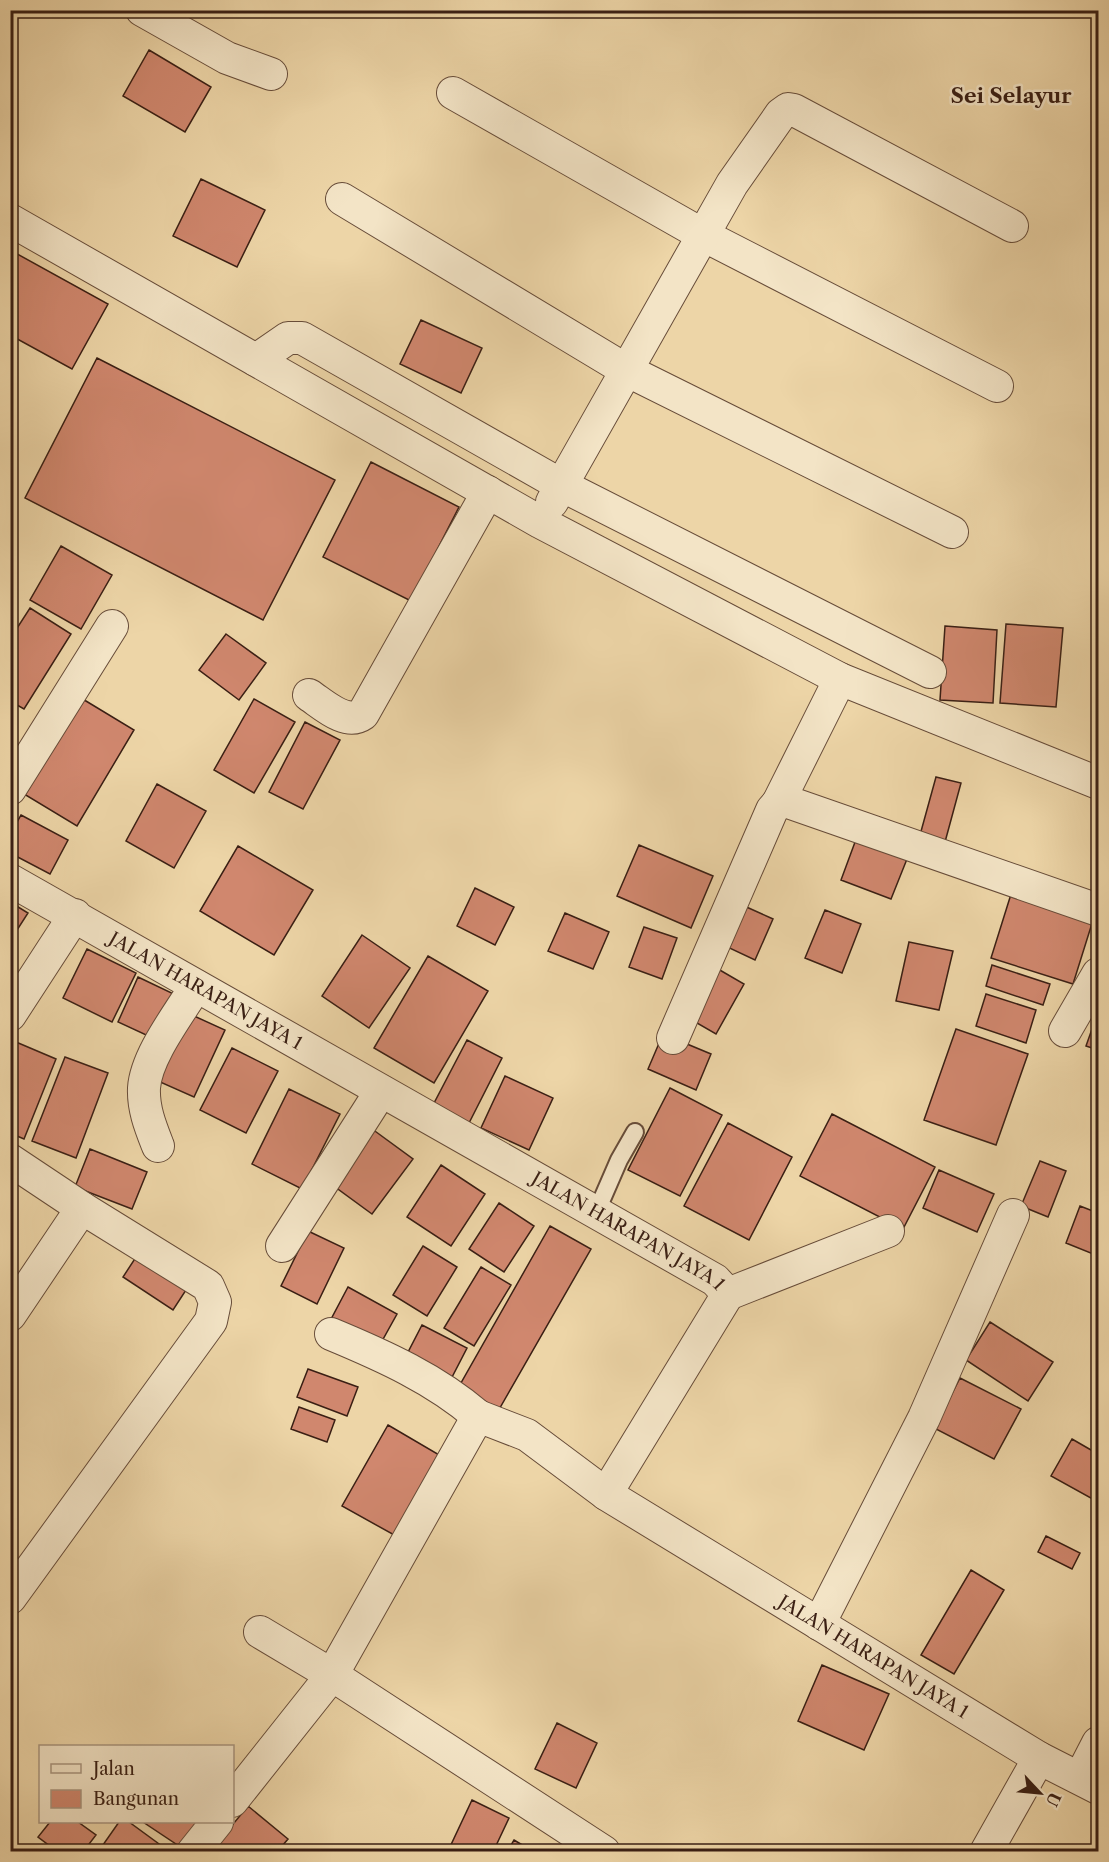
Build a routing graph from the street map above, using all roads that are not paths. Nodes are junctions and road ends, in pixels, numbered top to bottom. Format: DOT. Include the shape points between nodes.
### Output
graph roads {
  1 [pos="142,10"];
  2 [pos="271,74"];
  3 [pos="453,93"];
  4 [pos="342,199"];
  5 [pos="10,220"];
  6 [pos="1012,226"];
  7 [pos="703,235"];
  8 [pos="256,360"];
  9 [pos="626,370"];
  10 [pos="997,386"];
  11 [pos="561,485"];
  12 [pos="488,492"];
  13 [pos="540,522"];
  14 [pos="952,532"];
  15 [pos="112,626"];
  16 [pos="930,672"];
  17 [pos="840,679"];
  18 [pos="309,695"];
  19 [pos="1098,783"];
  20 [pos="10,789"];
  21 [pos="778,803"];
  22 [pos="10,880"];
  23 [pos="1098,910"];
  24 [pos="75,915"];
  25 [pos="1098,974"];
  26 [pos="196,986"];
  27 [pos="10,1015"];
  28 [pos="1065,1031"];
  29 [pos="673,1038"];
  30 [pos="381,1091"];
  31 [pos="635,1132"];
  32 [pos="158,1146"];
  33 [pos="10,1160"];
  34 [pos="82,1208"];
  35 [pos="596,1213"];
  36 [pos="1013,1215"];
  37 [pos="888,1231"];
  38 [pos="282,1246"];
  39 [pos="728,1294"];
  40 [pos="10,1315"];
  41 [pos="331,1334"];
  42 [pos="478,1416"];
  43 [pos="606,1494"];
  44 [pos="10,1598"];
  45 [pos="819,1624"];
  46 [pos="260,1632"];
  47 [pos="332,1675"];
  48 [pos="1098,1743"];
  49 [pos="1039,1758"];
  50 [pos="1089,1783"];
  51 [pos="234,1798"];
  52 [pos="215,1823"];
  53 [pos="193,1851"];
  54 [pos="604,1851"];
  55 [pos="986,1851"];
  1 -- 2 [label="street" via="227,58"];
  3 -- 7 [label="street"];
  4 -- 9 [label="street"];
  5 -- 8 [label="street"];
  6 -- 7 [label="street" via="788,109 732,184"];
  7 -- 9 [label="street"];
  7 -- 10 [label="street"];
  8 -- 11 [label="street" via="288,338 302,338"];
  8 -- 12 [label="street"];
  9 -- 11 [label="street"];
  9 -- 14 [label="street"];
  11 -- 13 [label="street"];
  11 -- 16 [label="street"];
  12 -- 13 [label="street"];
  12 -- 18 [label="street" via="363,714 347,718"];
  13 -- 17 [label="street"];
  15 -- 20 [label="street"];
  17 -- 19 [label="street"];
  17 -- 21 [label="street"];
  21 -- 23 [label="street" via="785,801"];
  21 -- 29 [label="street"];
  22 -- 24 [label="street, JALAN HARAPAN JAYA 1"];
  24 -- 26 [label="street, JALAN HARAPAN JAYA 1"];
  24 -- 27 [label="street"];
  25 -- 28 [label="street"];
  26 -- 30 [label="street, JALAN HARAPAN JAYA 1"];
  26 -- 32 [label="street" via="146,1075 145,1102"];
  30 -- 35 [label="street, JALAN HARAPAN JAYA 1"];
  30 -- 38 [label="street"];
  31 -- 35 [label="lane"];
  33 -- 34 [label="street"];
  34 -- 40 [label="street"];
  34 -- 44 [label="street" via="208,1286 215,1302 211,1321"];
  35 -- 39 [label="street, JALAN HARAPAN JAYA 1" via="715,1280"];
  36 -- 45 [label="street" via="924,1418"];
  37 -- 39 [label="street"];
  39 -- 43 [label="street, JALAN HARAPAN JAYA 1"];
  41 -- 42 [label="street" via="410,1369"];
  42 -- 43 [label="street" via="527,1436"];
  42 -- 47 [label="street"];
  43 -- 45 [label="street, JALAN HARAPAN JAYA 1"];
  45 -- 49 [label="street, JALAN HARAPAN JAYA 1"];
  46 -- 47 [label="street"];
  47 -- 51 [label="street"];
  47 -- 54 [label="street"];
  48 -- 50 [label="street"];
  49 -- 50 [label="street, JALAN HARAPAN JAYA 1"];
  49 -- 55 [label="street"];
  52 -- 53 [label="street"];
}
